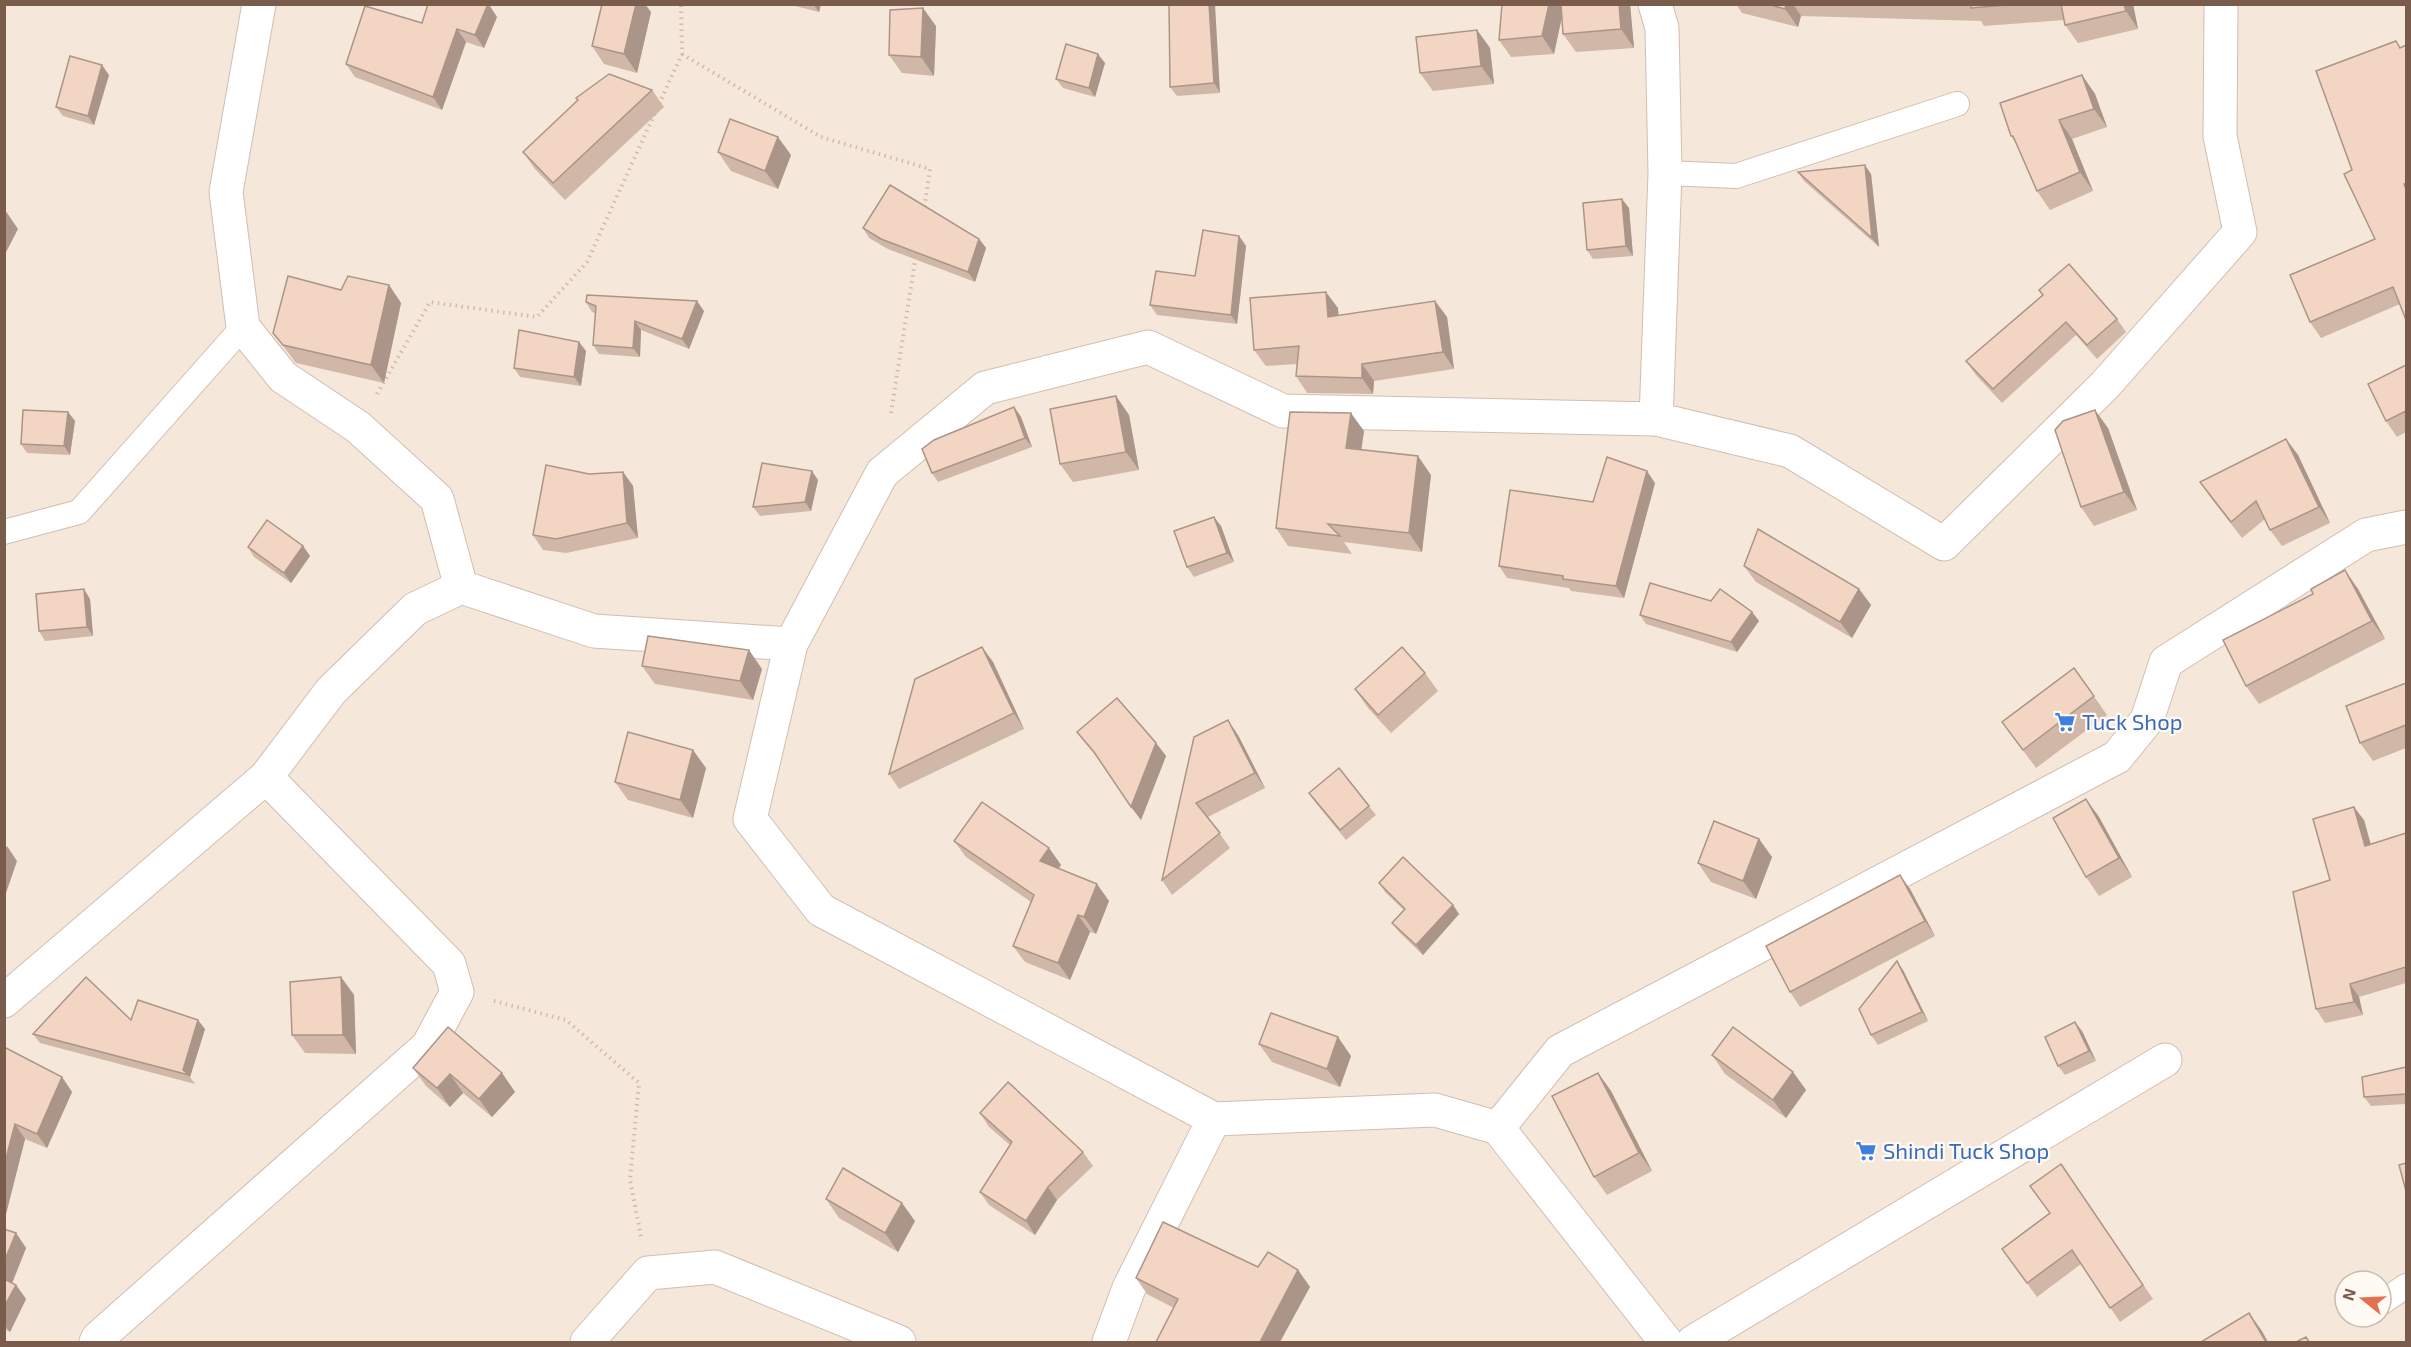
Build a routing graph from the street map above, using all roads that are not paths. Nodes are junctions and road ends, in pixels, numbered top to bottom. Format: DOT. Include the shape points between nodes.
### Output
graph roads {
  1 [pos="259,4"];
  2 [pos="1655,4"];
  3 [pos="2221,4"];
  4 [pos="1957,104"];
  5 [pos="1665,173"];
  6 [pos="243,327"];
  7 [pos="1656,419"];
  8 [pos="2406,527"];
  9 [pos="4,532"];
  10 [pos="461,587"];
  11 [pos="790,644"];
  12 [pos="266,777"];
  13 [pos="4,1001"];
  14 [pos="2166,1060"];
  15 [pos="1214,1119"];
  16 [pos="1498,1128"];
  17 [pos="2406,1286"];
  18 [pos="2393,1295"];
  19 [pos="96,1342"];
  20 [pos="586,1342"];
  21 [pos="898,1342"];
  22 [pos="1109,1342"];
  23 [pos="1666,1342"];
  24 [pos="1692,1342"];
  1 -- 6 [label="street" via="226,192"];
  2 -- 5 [label="street" via="1662,28"];
  3 -- 7 [label="street" via="2220,136 2240,232 2105,385 1944,544 1790,451"];
  4 -- 5 [label="lane" via="1736,176"];
  5 -- 7 [label="street"];
  6 -- 9 [label="lane" via="79,512"];
  6 -- 10 [label="street" via="283,377 358,427 437,499"];
  7 -- 11 [label="street" via="1283,411 1148,347 985,388 882,473"];
  8 -- 16 [label="street" via="2366,535 2166,662 2147,720 2116,757 1560,1051"];
  10 -- 11 [label="street" via="594,631"];
  10 -- 12 [label="street" via="415,609 331,691"];
  11 -- 15 [label="street" via="750,819 821,910"];
  12 -- 13 [label="street"];
  12 -- 19 [label="street" via="449,964 457,992 428,1046"];
  14 -- 24 [label="street"];
  15 -- 16 [label="street" via="1436,1110"];
  15 -- 22 [label="street" via="1129,1288"];
  16 -- 23 [label="street"];
  17 -- 18 [label="lane"];
  20 -- 21 [label="street" via="648,1273 715,1267"];
}
